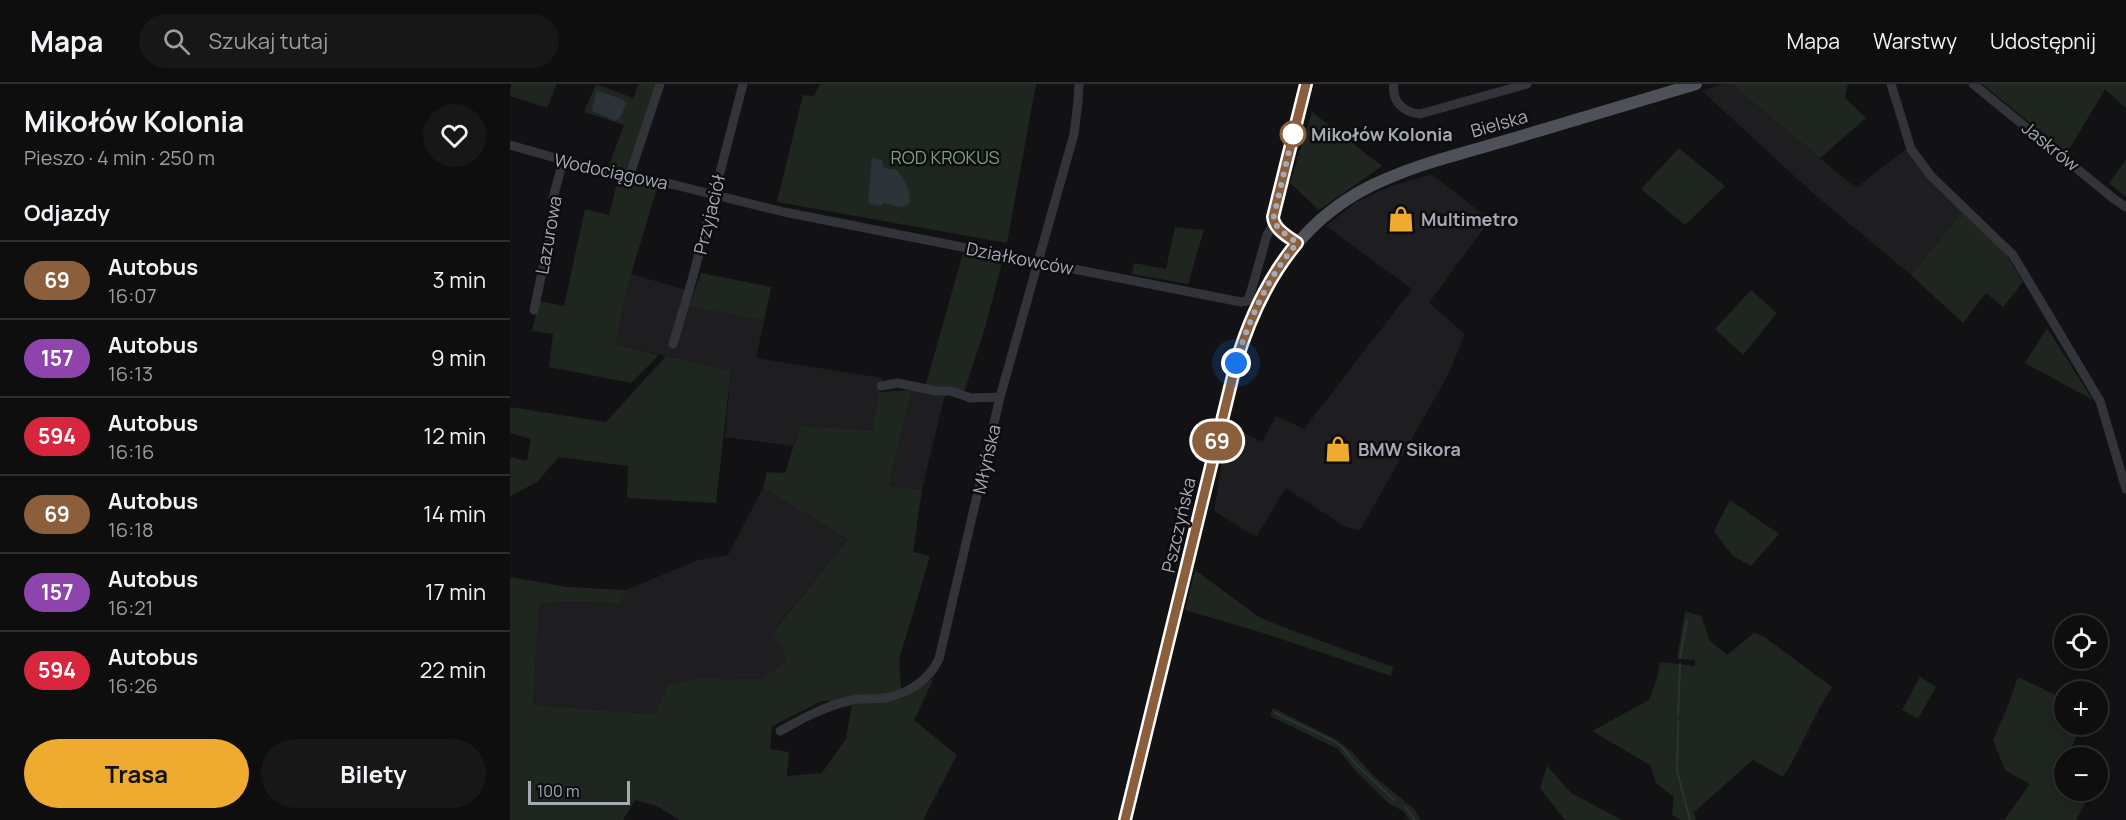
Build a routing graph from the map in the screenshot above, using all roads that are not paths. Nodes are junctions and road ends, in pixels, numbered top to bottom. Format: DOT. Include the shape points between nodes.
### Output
graph roads {
  1 [pos="660,84"];
  2 [pos="743,84"];
  3 [pos="1078,84"];
  4 [pos="1306,84"];
  5 [pos="1394,84"];
  6 [pos="1527,84"];
  7 [pos="1696,84"];
  8 [pos="1891,84"];
  9 [pos="1975,85"];
  10 [pos="510,145"];
  11 [pos="563,161"];
  12 [pos="628,177"];
  13 [pos="713,195"];
  14 [pos="2126,207"];
  15 [pos="1274,224"];
  16 [pos="1297,243"];
  17 [pos="1039,261"];
  18 [pos="534,310"];
  19 [pos="673,344"];
  20 [pos="881,386"];
  21 [pos="1000,397"];
  22 [pos="2126,489"];
  23 [pos="780,731"];
  24 [pos="1125,820"];
  1 -- 12 [label="street"];
  2 -- 13 [label="street, Przyjaciół"];
  3 -- 17 [label="street, Młyńska" via="1074,134"];
  4 -- 15 [label="street"];
  5 -- 6 [label="street" via="1397,102 1420,114"];
  7 -- 16 [label="main road, Bielska" via="1386,179 1341,204"];
  8 -- 22 [label="street" via="1911,149 1931,176 2013,255 2100,401"];
  9 -- 14 [label="street, Jaskrów"];
  10 -- 11 [label="street, Wodociągowa"];
  11 -- 12 [label="street, Wodociągowa"];
  11 -- 18 [label="street, Lazurowa"];
  12 -- 13 [label="street, Wodociągowa" via="671,183"];
  13 -- 17 [label="street, Działkowców"];
  13 -- 19 [label="street, Przyjaciół"];
  15 -- 16 [label="street"];
  15 -- 17 [label="street, Działkowców" via="1267,235 1250,295 1244,302"];
  16 -- 24 [label="main road, Pszczyńska" via="1260,299 1236,363"];
  17 -- 21 [label="street, Młyńska"];
  20 -- 21 [label="street" via="897,383 971,398"];
  21 -- 23 [label="street, Młyńska" via="934,669 926,679 901,694 836,704"];
}
